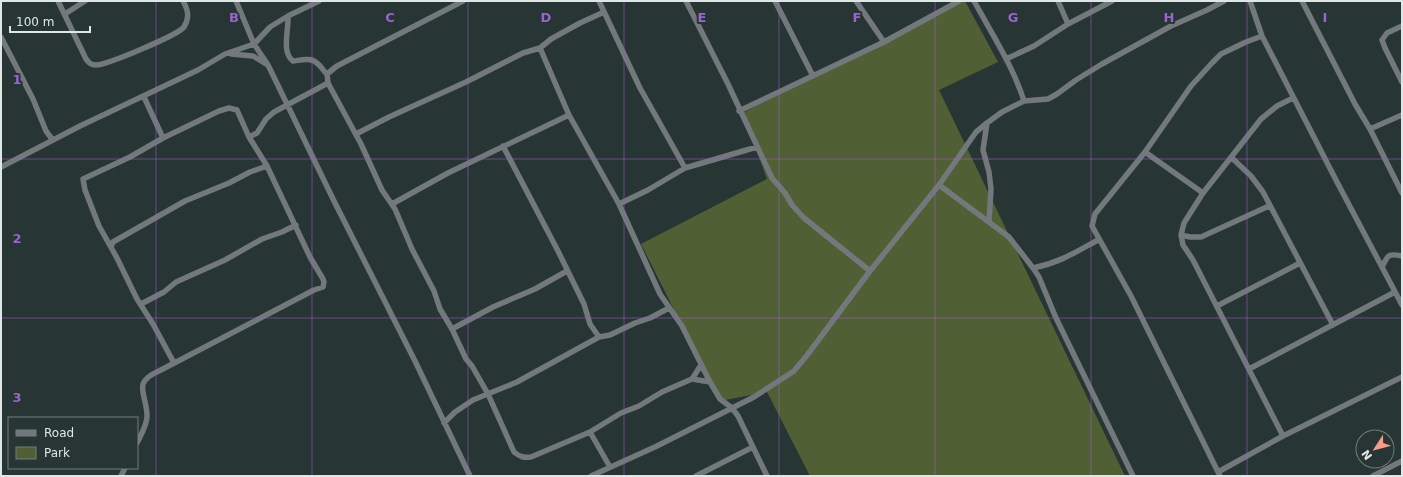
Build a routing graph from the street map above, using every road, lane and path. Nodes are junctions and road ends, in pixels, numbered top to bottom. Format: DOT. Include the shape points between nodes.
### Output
graph roads {
  1 [pos="58,1"];
  2 [pos="85,1"];
  3 [pos="184,1"];
  4 [pos="236,1"];
  5 [pos="319,1"];
  6 [pos="463,1"];
  7 [pos="599,1"];
  8 [pos="686,1"];
  9 [pos="775,1"];
  10 [pos="856,1"];
  11 [pos="959,1"];
  12 [pos="974,1"];
  13 [pos="1058,1"];
  14 [pos="1112,1"];
  15 [pos="1224,1"];
  16 [pos="1250,1"];
  17 [pos="1302,1"];
  18 [pos="604,12"];
  19 [pos="65,14"];
  20 [pos="288,16"];
  21 [pos="1068,24"];
  22 [pos="1402,26"];
  23 [pos="1262,36"];
  24 [pos="1,37"];
  25 [pos="884,42"];
  26 [pos="254,44"];
  27 [pos="540,48"];
  28 [pos="224,54"];
  29 [pos="1006,59"];
  30 [pos="268,66"];
  31 [pos="327,74"];
  32 [pos="813,76"];
  33 [pos="328,82"];
  34 [pos="1402,82"];
  35 [pos="144,97"];
  36 [pos="1293,98"];
  37 [pos="1024,102"];
  38 [pos="287,105"];
  39 [pos="739,111"];
  40 [pos="569,115"];
  41 [pos="1402,115"];
  42 [pos="987,123"];
  43 [pos="1370,129"];
  44 [pos="356,134"];
  45 [pos="250,137"];
  46 [pos="163,138"];
  47 [pos="52,139"];
  48 [pos="503,146"];
  49 [pos="757,147"];
  50 [pos="1145,152"];
  51 [pos="1232,158"];
  52 [pos="1,166"];
  53 [pos="267,166"];
  54 [pos="685,168"];
  55 [pos="939,185"];
  56 [pos="1203,193"];
  57 [pos="1402,193"];
  58 [pos="392,204"];
  59 [pos="619,204"];
  60 [pos="1269,206"];
  61 [pos="989,222"];
  62 [pos="296,225"];
  63 [pos="1181,234"];
  64 [pos="1098,240"];
  65 [pos="111,247"];
  66 [pos="1402,256"];
  67 [pos="1300,263"];
  68 [pos="1046,266"];
  69 [pos="1382,267"];
  70 [pos="1033,268"];
  71 [pos="567,271"];
  72 [pos="870,271"];
  73 [pos="1039,277"];
  74 [pos="1395,292"];
  75 [pos="141,304"];
  76 [pos="1402,305"];
  77 [pos="1217,306"];
  78 [pos="669,308"];
  79 [pos="1333,325"];
  80 [pos="452,329"];
  81 [pos="599,337"];
  82 [pos="174,364"];
  83 [pos="701,365"];
  84 [pos="1249,369"];
  85 [pos="1402,377"];
  86 [pos="692,379"];
  87 [pos="710,382"];
  88 [pos="488,394"];
  89 [pos="732,408"];
  90 [pos="444,423"];
  91 [pos="590,432"];
  92 [pos="1283,436"];
  93 [pos="138,440"];
  94 [pos="753,448"];
  95 [pos="1402,461"];
  96 [pos="610,467"];
  97 [pos="1219,474"];
  98 [pos="470,476"];
  99 [pos="591,476"];
  100 [pos="696,476"];
  101 [pos="767,476"];
  102 [pos="1133,476"];
  103 [pos="1373,476"];
  1 -- 19 [label="street"];
  2 -- 19 [label="street"];
  3 -- 19 [label="street" via="188,17 183,28 142,50 98,65 86,59"];
  4 -- 26 [label="street"];
  5 -- 20 [label="street"];
  6 -- 31 [label="street" via="337,66"];
  7 -- 18 [label="street"];
  8 -- 39 [label="street"];
  9 -- 32 [label="street"];
  10 -- 25 [label="street"];
  11 -- 25 [label="street"];
  12 -- 29 [label="street"];
  13 -- 21 [label="street"];
  14 -- 21 [label="street"];
  15 -- 37 [label="street" via="1170,26 1102,64 1048,99"];
  16 -- 23 [label="street"];
  17 -- 43 [label="street"];
  18 -- 27 [label="street" via="551,39"];
  18 -- 54 [label="street" via="640,88"];
  20 -- 26 [label="street" via="270,27"];
  20 -- 31 [label="street" via="286,40 290,59 313,60"];
  21 -- 29 [label="street" via="1034,46"];
  22 -- 34 [label="street" via="1387,33 1382,40"];
  23 -- 36 [label="street"];
  23 -- 50 [label="street" via="1221,54 1191,86"];
  24 -- 47 [label="street"];
  25 -- 32 [label="street"];
  26 -- 28 [label="street"];
  26 -- 30 [label="street"];
  27 -- 40 [label="street"];
  27 -- 44 [label="street" via="523,53"];
  28 -- 30 [label="street" via="253,56"];
  28 -- 35 [label="street"];
  29 -- 37 [label="street" via="1020,87"];
  30 -- 38 [label="street"];
  31 -- 33 [label="street"];
  32 -- 39 [label="street"];
  33 -- 38 [label="street"];
  33 -- 44 [label="street"];
  35 -- 46 [label="street"];
  35 -- 47 [label="street"];
  36 -- 51 [label="street" via="1262,119"];
  36 -- 69 [label="street"];
  37 -- 42 [label="street" via="1002,112"];
  38 -- 45 [label="street" via="274,112 257,133"];
  38 -- 90 [label="street"];
  39 -- 49 [label="street"];
  40 -- 48 [label="street"];
  40 -- 59 [label="street"];
  41 -- 43 [label="street"];
  42 -- 55 [label="street" via="976,132"];
  42 -- 61 [label="street" via="983,150 991,189"];
  43 -- 57 [label="street"];
  44 -- 58 [label="street" via="382,190"];
  45 -- 46 [label="street" via="237,110 232,108 219,111"];
  45 -- 53 [label="street"];
  46 -- 65 [label="street" via="83,179 99,226"];
  47 -- 52 [label="street"];
  48 -- 58 [label="street"];
  48 -- 71 [label="street"];
  49 -- 54 [label="street"];
  49 -- 72 [label="street" via="772,178 792,205 804,218"];
  50 -- 56 [label="street"];
  50 -- 64 [label="street" via="1095,214 1092,226"];
  51 -- 56 [label="street"];
  51 -- 60 [label="street" via="1251,176 1263,192"];
  53 -- 62 [label="street"];
  53 -- 65 [label="street" via="185,201 120,237"];
  54 -- 59 [label="street"];
  55 -- 61 [label="street"];
  55 -- 72 [label="street"];
  56 -- 63 [label="street" via="1184,223"];
  58 -- 80 [label="street" via="434,291 440,309"];
  59 -- 78 [label="street" via="660,294"];
  60 -- 63 [label="street" via="1201,237"];
  60 -- 67 [label="street"];
  61 -- 70 [label="street" via="1009,237"];
  62 -- 75 [label="street" via="176,282 164,292"];
  62 -- 82 [label="street" via="324,282 323,287"];
  63 -- 77 [label="street" via="1183,245"];
  64 -- 68 [label="street"];
  64 -- 97 [label="street" via="1131,296"];
  65 -- 75 [label="street"];
  66 -- 69 [label="street" via="1389,255"];
  67 -- 77 [label="street"];
  67 -- 79 [label="street"];
  68 -- 70 [label="street"];
  68 -- 73 [label="street"];
  69 -- 74 [label="street"];
  70 -- 73 [label="street"];
  71 -- 80 [label="street"];
  71 -- 81 [label="street" via="584,304 590,324"];
  72 -- 89 [label="street" via="794,371"];
  73 -- 102 [label="street" via="1056,318"];
  74 -- 76 [label="street"];
  74 -- 79 [label="street"];
  75 -- 82 [label="street"];
  77 -- 84 [label="street"];
  78 -- 81 [label="street" via="610,335"];
  78 -- 83 [label="street" via="682,326"];
  79 -- 84 [label="street"];
  80 -- 88 [label="street" via="466,359"];
  81 -- 88 [label="street" via="517,382"];
  82 -- 93 [label="street" via="150,375 144,381 141,391 147,417"];
  83 -- 86 [label="street"];
  83 -- 87 [label="street"];
  84 -- 92 [label="street"];
  85 -- 92 [label="street"];
  86 -- 87 [label="street"];
  86 -- 91 [label="street" via="621,413"];
  87 -- 89 [label="street" via="720,399"];
  88 -- 90 [label="street" via="463,406"];
  88 -- 91 [label="street" via="514,452 524,458"];
  89 -- 94 [label="street"];
  89 -- 96 [label="street"];
  90 -- 98 [label="street"];
  91 -- 96 [label="street"];
  92 -- 97 [label="street"];
  94 -- 100 [label="street"];
  94 -- 101 [label="street"];
  95 -- 103 [label="street"];
  96 -- 99 [label="street"];
}
